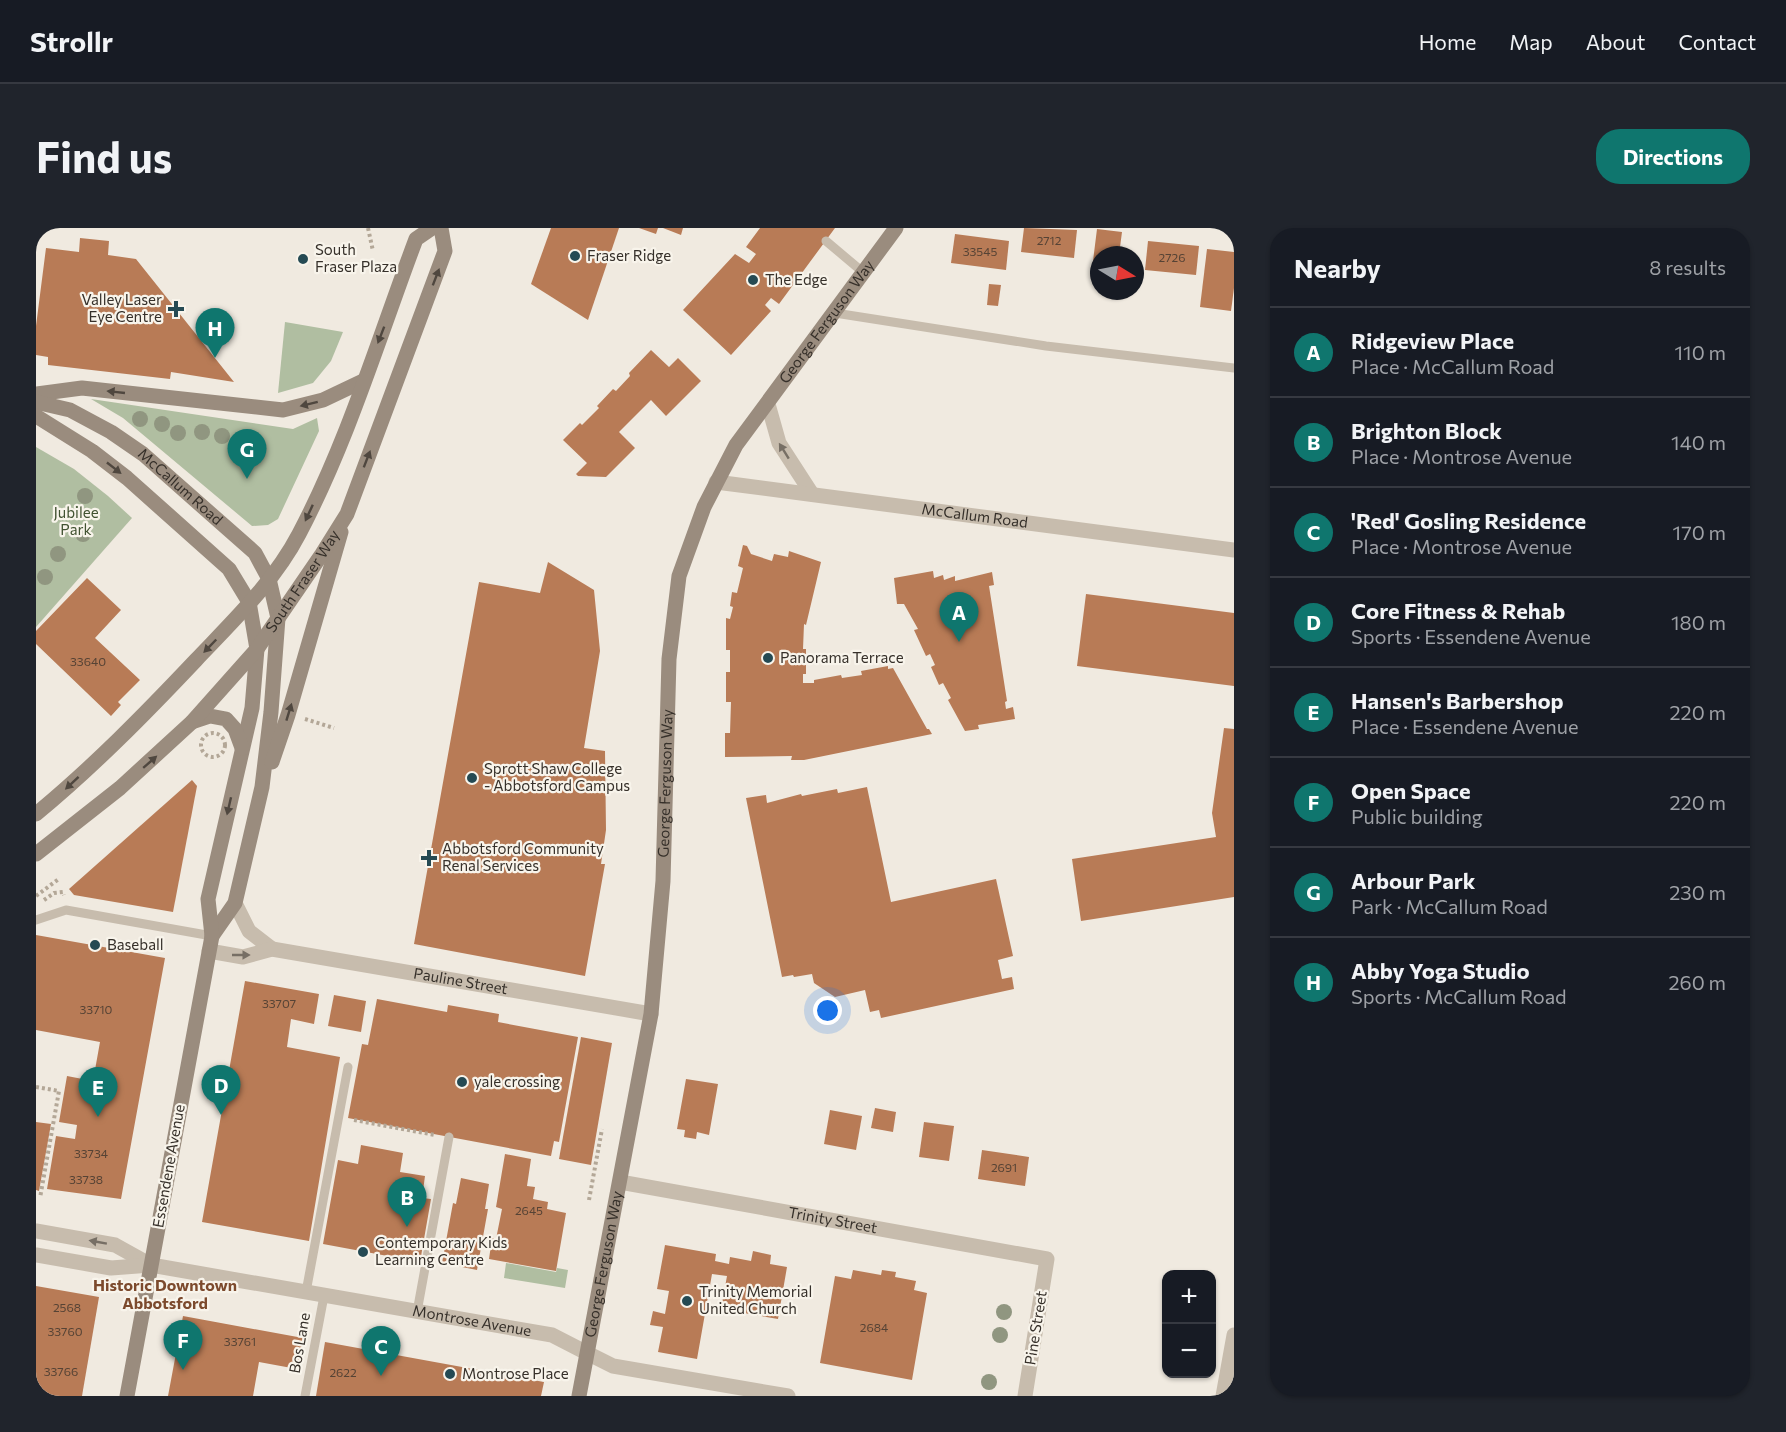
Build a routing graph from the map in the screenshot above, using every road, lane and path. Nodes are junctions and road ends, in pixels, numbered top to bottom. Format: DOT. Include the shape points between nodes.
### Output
graph roads {
  1 [pos="368,228"];
  2 [pos="432,228"];
  3 [pos="441,228"];
  4 [pos="896,228"];
  5 [pos="826,241"];
  6 [pos="373,251"];
  7 [pos="864,273"];
  8 [pos="835,312"];
  9 [pos="1234,368"];
  10 [pos="363,381"];
  11 [pos="36,394"];
  12 [pos="36,402"];
  13 [pos="768,404"];
  14 [pos="36,416"];
  15 [pos="716,482"];
  16 [pos="812,494"];
  17 [pos="347,514"];
  18 [pos="1234,550"];
  19 [pos="269,579"];
  20 [pos="249,602"];
  21 [pos="278,618"];
  22 [pos="257,649"];
  23 [pos="298,717"];
  24 [pos="192,722"];
  25 [pos="334,728"];
  26 [pos="242,749"];
  27 [pos="220,755"];
  28 [pos="262,787"];
  29 [pos="36,814"];
  30 [pos="36,854"];
  31 [pos="60,878"];
  32 [pos="49,887"];
  33 [pos="63,892"];
  34 [pos="36,896"];
  35 [pos="235,903"];
  36 [pos="36,920"];
  37 [pos="211,944"];
  38 [pos="272,949"];
  39 [pos="651,1014"];
  40 [pos="348,1067"];
  41 [pos="36,1087"];
  42 [pos="338,1118"];
  43 [pos="602,1129"];
  44 [pos="449,1140"];
  45 [pos="620,1182"];
  46 [pos="40,1198"];
  47 [pos="589,1200"];
  48 [pos="36,1231"];
  49 [pos="36,1255"];
  50 [pos="1047,1259"];
  51 [pos="151,1265"];
  52 [pos="306,1292"];
  53 [pos="324,1296"];
  54 [pos="417,1312"];
  55 [pos="1234,1335"];
  56 [pos="587,1353"];
  57 [pos="127,1396"];
  58 [pos="305,1396"];
  59 [pos="579,1396"];
  60 [pos="788,1396"];
  61 [pos="1025,1396"];
  62 [pos="1223,1396"];
  1 -- 6 [label="path"];
  2 -- 10 [label="main road, South Fraser Way, one-way" via="416,239"];
  17 -- 3 [label="main road, South Fraser Way, one-way" via="445,251"];
  4 -- 7 [label="main road, George Ferguson Way"];
  5 -- 7 [label="lane"];
  7 -- 8 [label="main road, George Ferguson Way"];
  8 -- 9 [label="lane" via="1046,346"];
  8 -- 13 [label="main road, George Ferguson Way"];
  10 -- 11 [label="main road, one-way" via="323,400 283,410 82,388"];
  10 -- 19 [label="main road, South Fraser Way, one-way" via="319,493 298,536"];
  12 -- 19 [label="main road, McCallum Road" via="70,410 143,454 255,553"];
  13 -- 15 [label="main road, George Ferguson Way" via="736,445"];
  16 -- 13 [label="street, one-way" via="779,442"];
  14 -- 20 [label="main road, McCallum Road, one-way" via="127,478 229,568"];
  15 -- 16 [label="street, McCallum Road"];
  15 -- 39 [label="main road, George Ferguson Way" via="679,576 669,659 663,881"];
  16 -- 18 [label="street, McCallum Road"];
  17 -- 21 [label="main road, South Fraser Way"];
  28 -- 17 [label="main road, one-way" via="288,715"];
  19 -- 20 [label="main road, South Fraser Way"];
  19 -- 21 [label="main road, McCallum Road"];
  20 -- 22 [label="main road, Essendene Avenue"];
  20 -- 29 [label="main road, South Fraser Way, one-way" via="129,729"];
  21 -- 22 [label="main road, South Fraser Way"];
  21 -- 28 [label="main road, Essendene Avenue"];
  22 -- 24 [label="main road, South Fraser Way"];
  22 -- 26 [label="main road, Essendene Avenue" via="252,708"];
  23 -- 25 [label="path"];
  24 -- 26 [label="main road" via="210,716 226,719 236,729"];
  30 -- 24 [label="main road, South Fraser Way, one-way" via="120,788"];
  26 -- 37 [label="main road, Essendene Avenue, one-way" via="208,899"];
  27 -- 27 [label="path" via="213,758 201,748 204,737 210,733 221,736 225,748"];
  28 -- 35 [label="main road, Essendene Avenue"];
  31 -- 32 [label="path"];
  32 -- 33 [label="path" via="54,892"];
  32 -- 34 [label="path"];
  35 -- 37 [label="main road, Essendene Avenue"];
  35 -- 38 [label="street, Pauline Street" via="249,931"];
  36 -- 37 [label="lane" via="66,910 182,930"];
  37 -- 38 [label="street, Pauline Street, one-way" via="243,957"];
  37 -- 51 [label="main road, Essendene Avenue"];
  38 -- 39 [label="street, Pauline Street"];
  39 -- 45 [label="main road, George Ferguson Way"];
  40 -- 42 [label="lane"];
  41 -- 46 [label="path" via="59,1091"];
  42 -- 44 [label="path"];
  42 -- 52 [label="lane"];
  43 -- 47 [label="path"];
  44 -- 54 [label="lane"];
  45 -- 50 [label="street, Trinity Street"];
  45 -- 56 [label="main road, George Ferguson Way"];
  51 -- 48 [label="street, Montrose Avenue, one-way" via="115,1245"];
  49 -- 51 [label="street, Montrose Avenue" via="111,1268"];
  50 -- 61 [label="street, Pine Street"];
  51 -- 52 [label="street, Montrose Avenue"];
  51 -- 57 [label="main road, Essendene Avenue"];
  52 -- 53 [label="street, Montrose Avenue"];
  53 -- 54 [label="street, Montrose Avenue"];
  53 -- 58 [label="lane, Bos Lane"];
  54 -- 56 [label="street, Montrose Avenue" via="552,1335"];
  55 -- 62 [label="street"];
  56 -- 59 [label="main road, George Ferguson Way"];
  56 -- 60 [label="street, Montrose Avenue" via="613,1366"];
}
